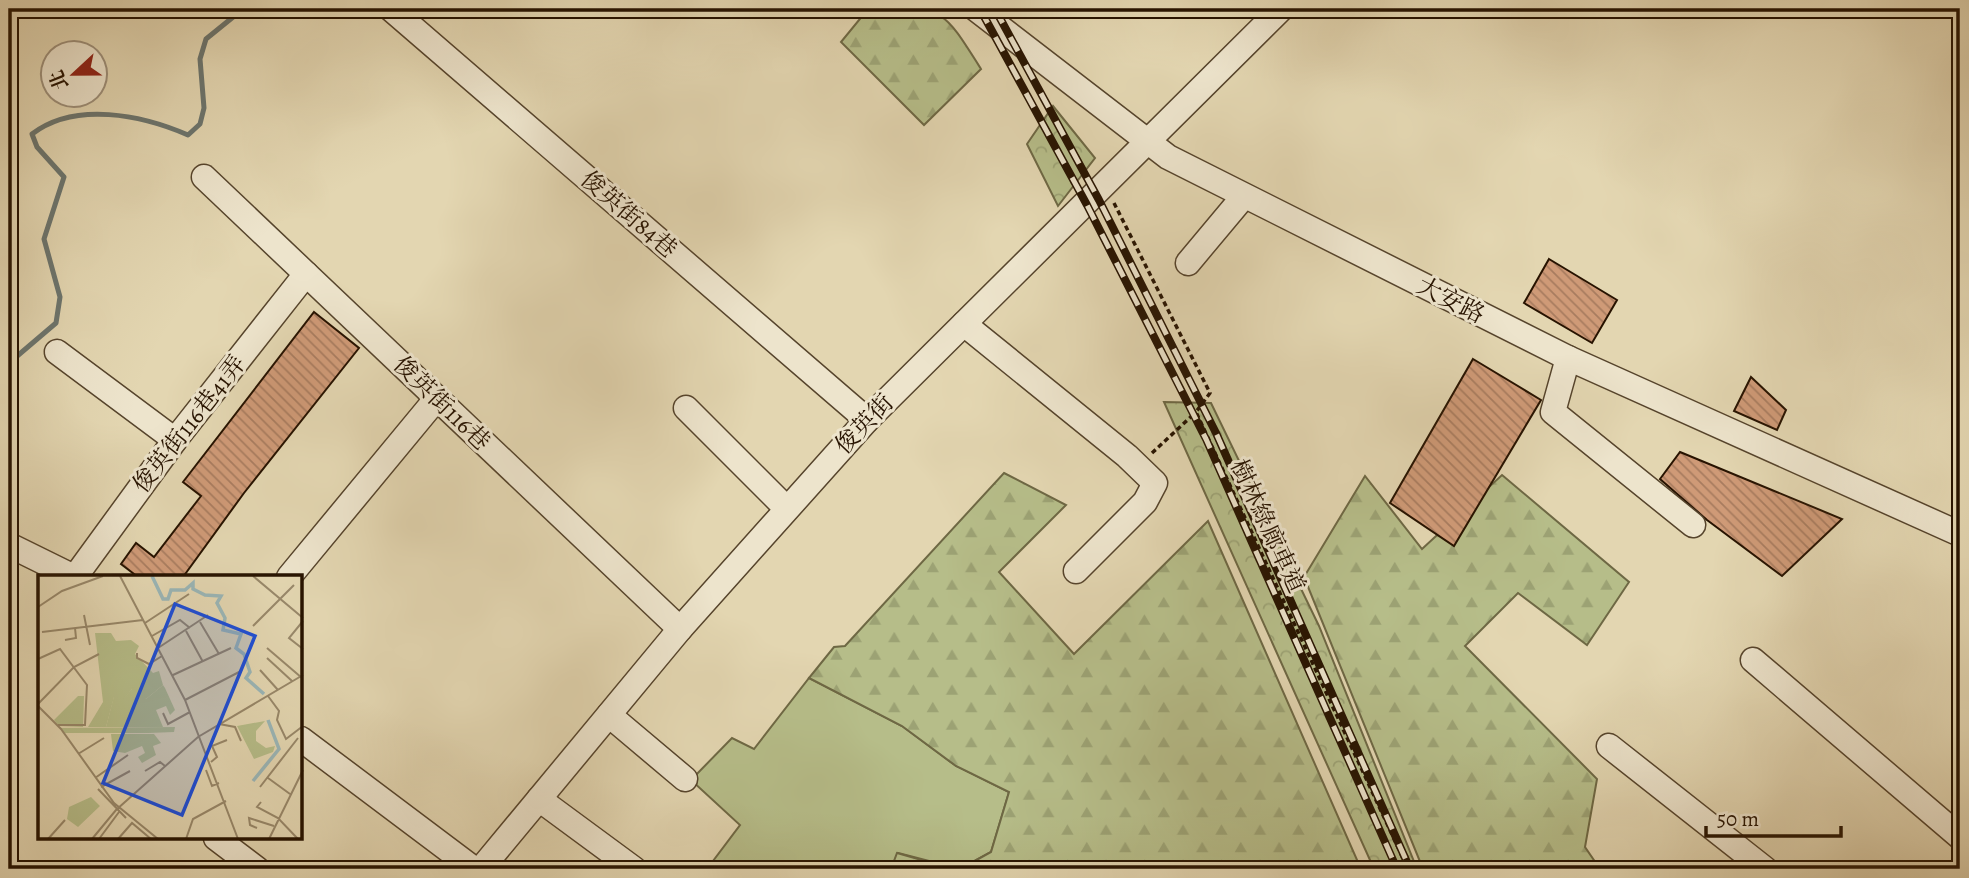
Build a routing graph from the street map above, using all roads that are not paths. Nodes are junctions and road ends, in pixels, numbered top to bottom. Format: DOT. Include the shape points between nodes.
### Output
graph roads {
  1 [pos="391,9"];
  2 [pos="976,9"];
  3 [pos="1281,9"];
  4 [pos="1148,141"];
  5 [pos="204,177"];
  6 [pos="1244,196"];
  7 [pos="1188,263"];
  8 [pos="306,274"];
  9 [pos="964,324"];
  10 [pos="57,352"];
  11 [pos="1568,358"];
  12 [pos="437,398"];
  13 [pos="686,408"];
  14 [pos="867,420"];
  15 [pos="175,440"];
  16 [pos="786,508"];
  17 [pos="1693,525"];
  18 [pos="1960,534"];
  19 [pos="9,545"];
  20 [pos="1076,571"];
  21 [pos="70,575"];
  22 [pos="75,575"];
  23 [pos="291,575"];
  24 [pos="680,629"];
  25 [pos="1753,660"];
  26 [pos="609,715"];
  27 [pos="303,741"];
  28 [pos="1609,746"];
  29 [pos="685,779"];
  30 [pos="539,799"];
  31 [pos="1960,837"];
  32 [pos="219,840"];
  33 [pos="257,869"];
  34 [pos="474,869"];
  35 [pos="481,869"];
  36 [pos="634,869"];
  37 [pos="1765,869"];
  1 -- 14 [label="street, 俊英街84巷"];
  2 -- 4 [label="street, 大安路"];
  3 -- 4 [label="street, 俊英街"];
  4 -- 6 [label="street, 大安路" via="1168,157"];
  4 -- 9 [label="street, 俊英街"];
  5 -- 8 [label="street, 俊英街116巷"];
  6 -- 7 [label="street"];
  6 -- 11 [label="street, 大安路"];
  8 -- 12 [label="street, 俊英街116巷"];
  8 -- 15 [label="street, 俊英街116巷41弄"];
  9 -- 14 [label="street, 俊英街"];
  9 -- 20 [label="street" via="1155,483 1145,502"];
  10 -- 15 [label="street"];
  11 -- 17 [label="street" via="1553,412"];
  11 -- 18 [label="street, 大安路"];
  12 -- 23 [label="street"];
  12 -- 24 [label="street, 俊英街116巷"];
  13 -- 16 [label="street"];
  14 -- 16 [label="street, 俊英街"];
  15 -- 22 [label="street, 俊英街116巷41弄"];
  16 -- 24 [label="street, 俊英街"];
  19 -- 21 [label="street"];
  24 -- 26 [label="street, 俊英街"];
  25 -- 31 [label="street"];
  26 -- 29 [label="street"];
  26 -- 30 [label="street, 俊英街"];
  27 -- 34 [label="street"];
  28 -- 37 [label="street"];
  30 -- 35 [label="street, 俊英街"];
  30 -- 36 [label="street"];
  32 -- 33 [label="street"];
}
